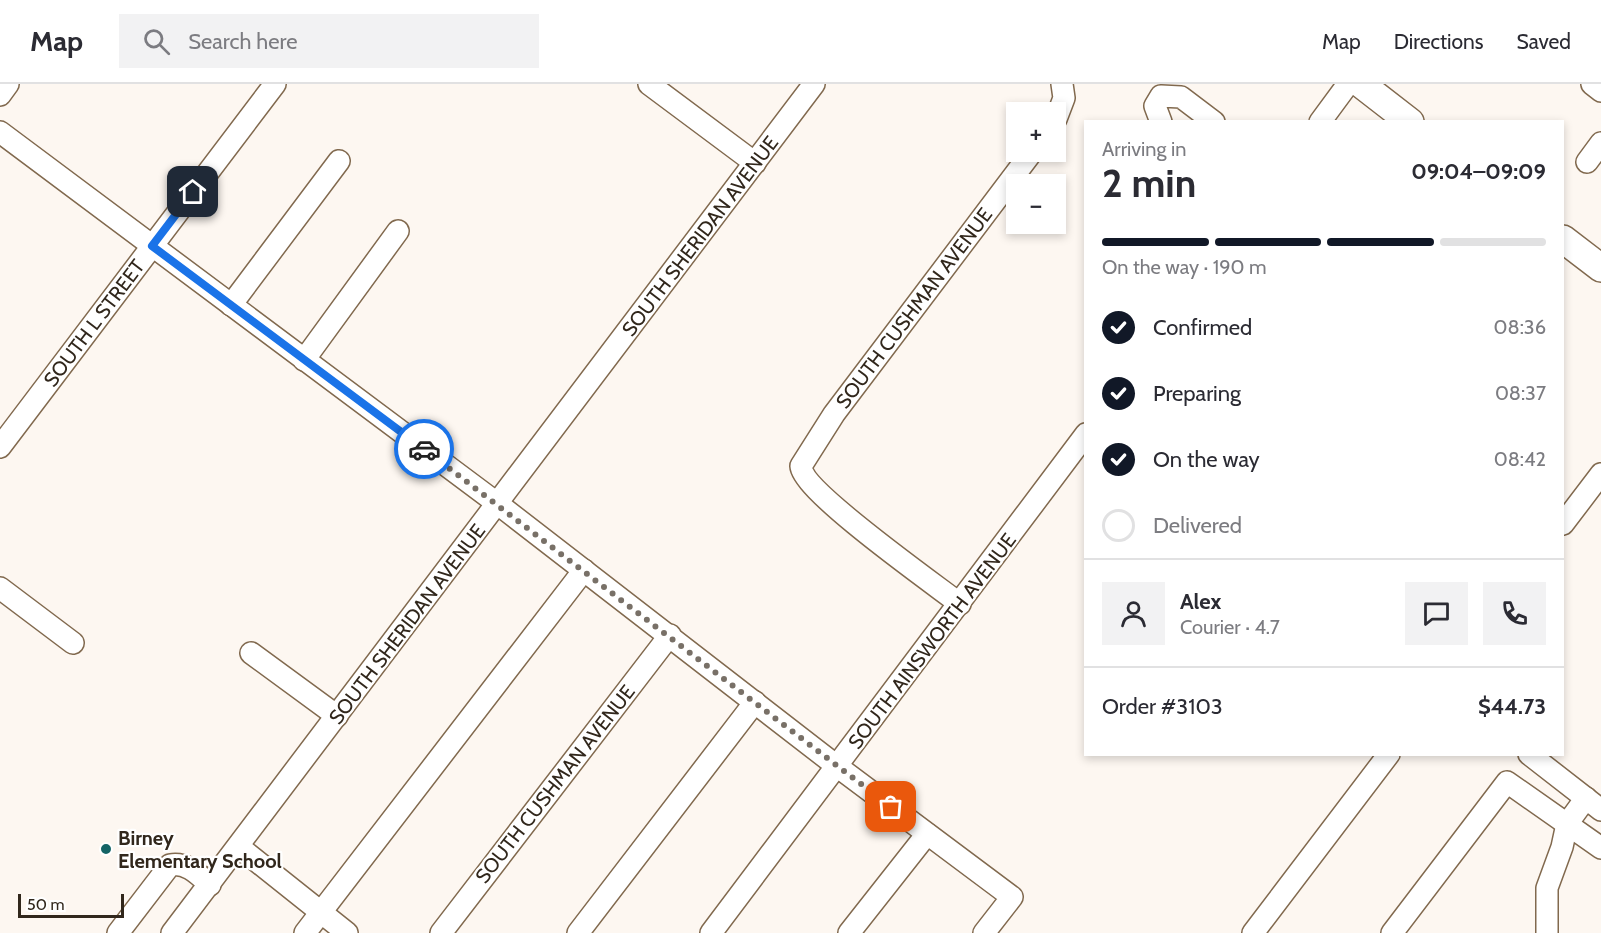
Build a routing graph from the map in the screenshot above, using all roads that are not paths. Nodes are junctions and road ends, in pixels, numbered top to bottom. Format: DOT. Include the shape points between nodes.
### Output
graph roads {
  1 [pos="8,84"];
  2 [pos="275,84"];
  3 [pos="649,84"];
  4 [pos="814,84"];
  5 [pos="1348,84"];
  6 [pos="1361,84"];
  7 [pos="1592,84"];
  8 [pos="1601,91"];
  9 [pos="0,95"];
  10 [pos="1160,120"];
  11 [pos="1211,120"];
  12 [pos="1321,120"];
  13 [pos="1407,120"];
  14 [pos="0,132"];
  15 [pos="1601,143"];
  16 [pos="339,161"];
  17 [pos="1024,162"];
  18 [pos="1587,162"];
  19 [pos="755,163"];
  20 [pos="398,231"];
  21 [pos="1564,240"];
  22 [pos="152,246"];
  23 [pos="1601,268"];
  24 [pos="231,306"];
  25 [pos="304,360"];
  26 [pos="1084,437"];
  27 [pos="0,447"];
  28 [pos="1601,474"];
  29 [pos="498,504"];
  30 [pos="1564,523"];
  31 [pos="584,570"];
  32 [pos="0,588"];
  33 [pos="960,604"];
  34 [pos="670,635"];
  35 [pos="73,643"];
  36 [pos="251,653"];
  37 [pos="755,702"];
  38 [pos="337,716"];
  39 [pos="1387,756"];
  40 [pos="1531,756"];
  41 [pos="838,767"];
  42 [pos="1594,804"];
  43 [pos="1567,824"];
  44 [pos="927,834"];
  45 [pos="239,847"];
  46 [pos="1601,848"];
  47 [pos="210,885"];
  48 [pos="321,912"];
  49 [pos="118,933"];
  50 [pos="172,933"];
  51 [pos="305,933"];
  52 [pos="347,933"];
  53 [pos="441,933"];
  54 [pos="578,933"];
  55 [pos="711,933"];
  56 [pos="849,933"];
  57 [pos="984,933"];
  58 [pos="1253,933"];
  59 [pos="1392,933"];
  60 [pos="1547,933"];
  1 -- 9 [label="street"];
  2 -- 22 [label="street, SOUTH L STREET"];
  3 -- 19 [label="street"];
  4 -- 19 [label="street, SOUTH SHERIDAN AVENUE"];
  5 -- 12 [label="street"];
  6 -- 13 [label="main road"];
  7 -- 8 [label="street"];
  10 -- 11 [label="street" via="1155,106 1161,96 1181,97"];
  14 -- 22 [label="street"];
  15 -- 18 [label="street"];
  16 -- 24 [label="street"];
  17 -- 33 [label="street, SOUTH CUSHMAN AVENUE" via="834,414 801,469 830,503"];
  19 -- 29 [label="street, SOUTH SHERIDAN AVENUE"];
  20 -- 25 [label="street"];
  21 -- 23 [label="main road"];
  22 -- 24 [label="street"];
  22 -- 27 [label="street, SOUTH L STREET"];
  24 -- 25 [label="street"];
  25 -- 29 [label="street"];
  26 -- 33 [label="street, SOUTH AINSWORTH AVENUE"];
  28 -- 30 [label="street"];
  29 -- 31 [label="street"];
  29 -- 38 [label="street, SOUTH SHERIDAN AVENUE"];
  31 -- 34 [label="street"];
  31 -- 48 [label="street"];
  32 -- 35 [label="street"];
  33 -- 41 [label="street, SOUTH AINSWORTH AVENUE"];
  34 -- 37 [label="street"];
  34 -- 53 [label="street, SOUTH CUSHMAN AVENUE"];
  36 -- 38 [label="street"];
  37 -- 41 [label="street"];
  37 -- 54 [label="street"];
  38 -- 45 [label="street, SOUTH SHERIDAN AVENUE"];
  39 -- 58 [label="street"];
  40 -- 42 [label="street"];
  41 -- 44 [label="street"];
  41 -- 55 [label="street, SOUTH AINSWORTH AVENUE"];
  42 -- 43 [label="street"];
  43 -- 46 [label="street"];
  43 -- 59 [label="street" via="1507,782"];
  43 -- 60 [label="street" via="1547,888"];
  44 -- 56 [label="street"];
  44 -- 57 [label="street" via="1012,897"];
  45 -- 47 [label="street, SOUTH SHERIDAN AVENUE"];
  45 -- 48 [label="street"];
  47 -- 49 [label="street" via="191,869 171,865"];
  47 -- 50 [label="street, SOUTH SHERIDAN AVENUE"];
  48 -- 51 [label="street"];
  48 -- 52 [label="street"];
}
